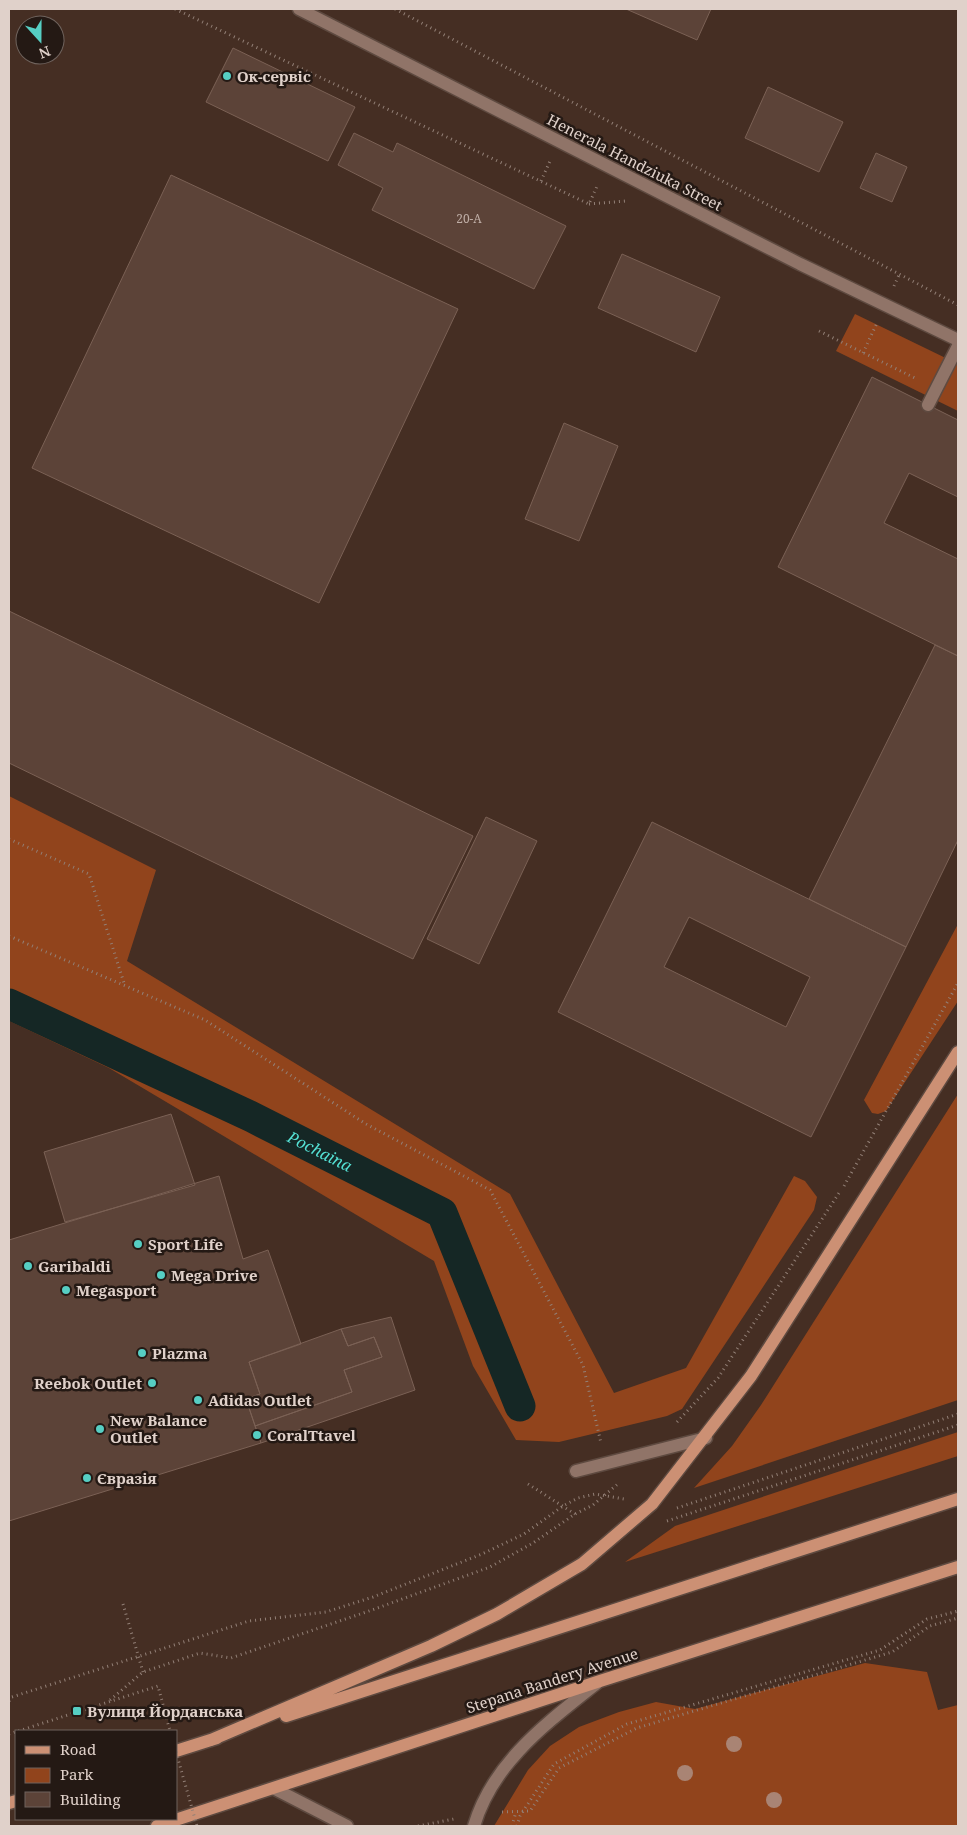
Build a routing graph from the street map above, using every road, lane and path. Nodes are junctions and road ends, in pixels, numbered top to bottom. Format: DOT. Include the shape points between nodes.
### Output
graph roads {
  1 [pos="175,9"];
  2 [pos="299,9"];
  3 [pos="395,9"];
  4 [pos="606,165"];
  5 [pos="633,200"];
  6 [pos="589,204"];
  7 [pos="958,305"];
  8 [pos="819,331"];
  9 [pos="958,340"];
  10 [pos="958,346"];
  11 [pos="936,389"];
  12 [pos="928,405"];
  13 [pos="9,839"];
  14 [pos="9,936"];
  15 [pos="958,983"];
  16 [pos="125,986"];
  17 [pos="958,1052"];
  18 [pos="958,1414"];
  19 [pos="674,1425"];
  20 [pos="958,1425"];
  21 [pos="706,1438"];
  22 [pos="649,1452"];
  23 [pos="606,1463"];
  24 [pos="576,1471"];
  25 [pos="528,1484"];
  26 [pos="606,1496"];
  27 [pos="958,1499"];
  28 [pos="652,1504"];
  29 [pos="562,1506"];
  30 [pos="575,1514"];
  31 [pos="661,1523"];
  32 [pos="958,1567"];
  33 [pos="123,1604"];
  34 [pos="958,1611"];
  35 [pos="958,1618"];
  36 [pos="139,1656"];
  37 [pos="143,1672"];
  38 [pos="600,1681"];
  39 [pos="110,1700"];
  40 [pos="9,1701"];
  41 [pos="21,1730"];
  42 [pos="170,1730"];
  43 [pos="211,1740"];
  44 [pos="178,1750"];
  45 [pos="178,1758"];
  46 [pos="275,1788"];
  47 [pos="523,1811"];
  48 [pos="516,1812"];
  49 [pos="478,1814"];
  50 [pos="178,1819"];
  51 [pos="176,1820"];
  52 [pos="157,1826"];
  53 [pos="197,1826"];
  54 [pos="347,1826"];
  55 [pos="418,1826"];
  56 [pos="474,1826"];
  57 [pos="512,1826"];
  58 [pos="517,1826"];
  1 -- 6 [label="path"];
  2 -- 4 [label="street, Henerala Handziuka Street"];
  3 -- 7 [label="path"];
  4 -- 6 [label="path"];
  4 -- 9 [label="street, Henerala Handziuka Street"];
  5 -- 6 [label="path"];
  8 -- 11 [label="path"];
  10 -- 11 [label="street"];
  11 -- 12 [label="street"];
  13 -- 16 [label="path" via="89,874"];
  14 -- 16 [label="path"];
  15 -- 19 [label="path" via="845,1185 718,1378"];
  16 -- 23 [label="path" via="205,1020 366,1124 490,1190 583,1365"];
  17 -- 21 [label="main road" via="751,1376"];
  18 -- 28 [label="path" via="676,1509"];
  20 -- 31 [label="path"];
  21 -- 22 [label="street"];
  21 -- 28 [label="main road"];
  22 -- 23 [label="street"];
  22 -- 26 [label="path"];
  23 -- 24 [label="street"];
  25 -- 29 [label="path"];
  26 -- 28 [label="path"];
  26 -- 29 [label="path" via="595,1494"];
  26 -- 30 [label="path"];
  27 -- 43 [label="main road"];
  28 -- 43 [label="main road" via="582,1564 498,1614"];
  29 -- 30 [label="path"];
  29 -- 36 [label="path" via="524,1534 373,1597 326,1612 249,1621"];
  30 -- 37 [label="path" via="490,1567 231,1658 200,1654"];
  32 -- 38 [label="main road, Stepana Bandery Avenue"];
  33 -- 36 [label="path"];
  34 -- 47 [label="path" via="927,1620 880,1650 627,1724 554,1764"];
  35 -- 47 [label="path" via="930,1626 892,1652 637,1728 559,1768 530,1811"];
  36 -- 37 [label="path"];
  36 -- 40 [label="path" via="12,1697"];
  37 -- 39 [label="path"];
  38 -- 46 [label="main road, Stepana Bandery Avenue"];
  38 -- 49 [label="street" via="542,1727 509,1760 488,1791"];
  39 -- 41 [label="path"];
  39 -- 42 [label="path" via="158,1686"];
  43 -- 44 [label="main road"];
  45 -- 53 [label="path, bridge"];
  46 -- 50 [label="main road, Stepana Bandery Avenue"];
  46 -- 54 [label="street"];
  47 -- 48 [label="path"];
  47 -- 58 [label="path"];
  48 -- 49 [label="path"];
  48 -- 57 [label="path"];
  49 -- 55 [label="path"];
  49 -- 56 [label="street"];
  51 -- 52 [label="main road, Stepana Bandery Avenue"];
}
